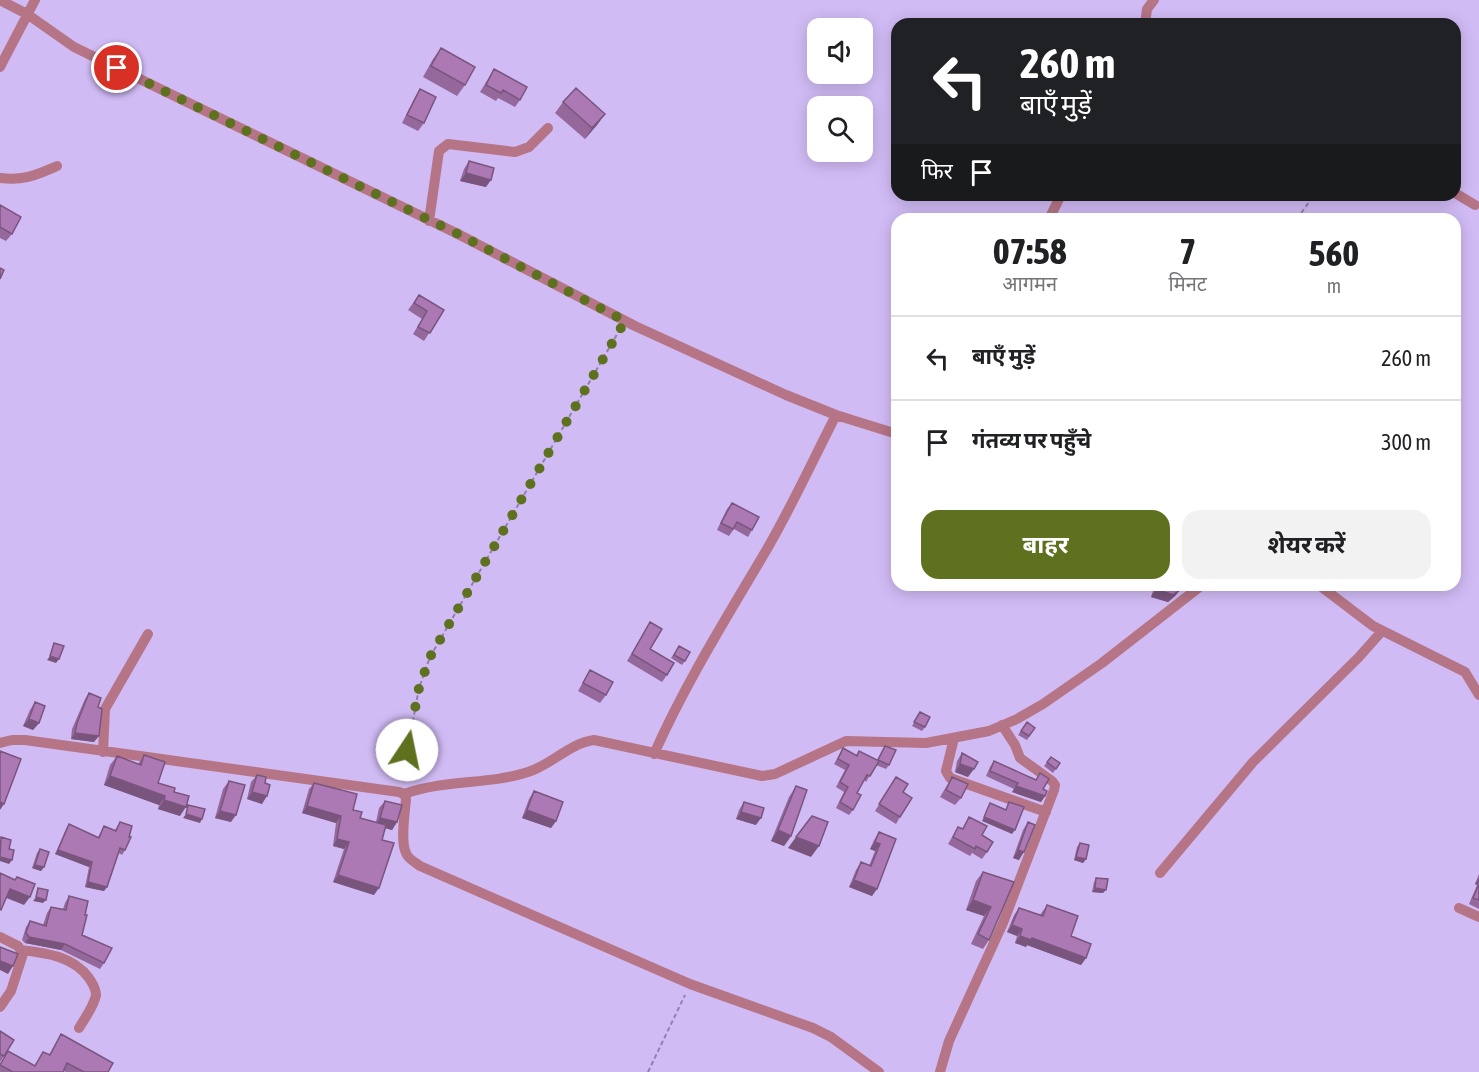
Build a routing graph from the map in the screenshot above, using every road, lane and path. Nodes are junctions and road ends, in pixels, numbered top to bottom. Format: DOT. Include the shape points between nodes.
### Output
graph roads {
  1 [pos="0,0"];
  2 [pos="34,0"];
  3 [pos="1154,0"];
  4 [pos="27,14"];
  5 [pos="1146,18"];
  6 [pos="0,67"];
  7 [pos="548,128"];
  8 [pos="57,166"];
  9 [pos="0,178"];
  10 [pos="1461,197"];
  11 [pos="1475,205"];
  12 [pos="424,219"];
  13 [pos="625,321"];
  14 [pos="836,415"];
  15 [pos="891,432"];
  16 [pos="1195,591"];
  17 [pos="1327,591"];
  18 [pos="1382,631"];
  19 [pos="148,634"];
  20 [pos="1479,695"];
  21 [pos="1002,725"];
  22 [pos="954,738"];
  23 [pos="0,743"];
  24 [pos="103,752"];
  25 [pos="654,754"];
  26 [pos="402,793"];
  27 [pos="1046,812"];
  28 [pos="1160,873"];
  29 [pos="1459,908"];
  30 [pos="1479,917"];
  31 [pos="0,937"];
  32 [pos="21,950"];
  33 [pos="690,984"];
  34 [pos="0,1008"];
  35 [pos="79,1028"];
  36 [pos="648,1072"];
  37 [pos="879,1072"];
  38 [pos="940,1072"];
  1 -- 4 [label="street"];
  2 -- 4 [label="street"];
  3 -- 5 [label="street"];
  4 -- 6 [label="street"];
  4 -- 12 [label="street" via="74,48"];
  7 -- 12 [label="street" via="529,147 514,152 448,144 443,147"];
  8 -- 9 [label="street" via="27,179"];
  10 -- 11 [label="street"];
  12 -- 13 [label="street"];
  13 -- 14 [label="street"];
  13 -- 26 [label="path" via="430,657 419,688"];
  14 -- 15 [label="street"];
  14 -- 25 [label="street" via="775,535 676,705"];
  16 -- 21 [label="street" via="1077,680 1032,711"];
  17 -- 18 [label="street"];
  18 -- 20 [label="street" via="1465,672"];
  18 -- 28 [label="street" via="1247,769"];
  19 -- 24 [label="street" via="105,709"];
  21 -- 22 [label="street"];
  21 -- 27 [label="street" via="1020,758 1055,785"];
  22 -- 25 [label="street" via="926,743 846,741 768,776"];
  22 -- 27 [label="street" via="946,771 950,778"];
  23 -- 24 [label="street" via="25,740"];
  24 -- 26 [label="street"];
  25 -- 26 [label="street" via="587,741 529,772"];
  26 -- 33 [label="street" via="406,799 404,843 407,856 413,861"];
  27 -- 38 [label="street" via="1003,923 949,1041"];
  29 -- 30 [label="street"];
  31 -- 32 [label="street"];
  32 -- 34 [label="street" via="16,978"];
  32 -- 35 [label="street" via="65,959 86,974 95,996"];
  33 -- 36 [label="path"];
  33 -- 37 [label="street" via="813,1028"];
}
